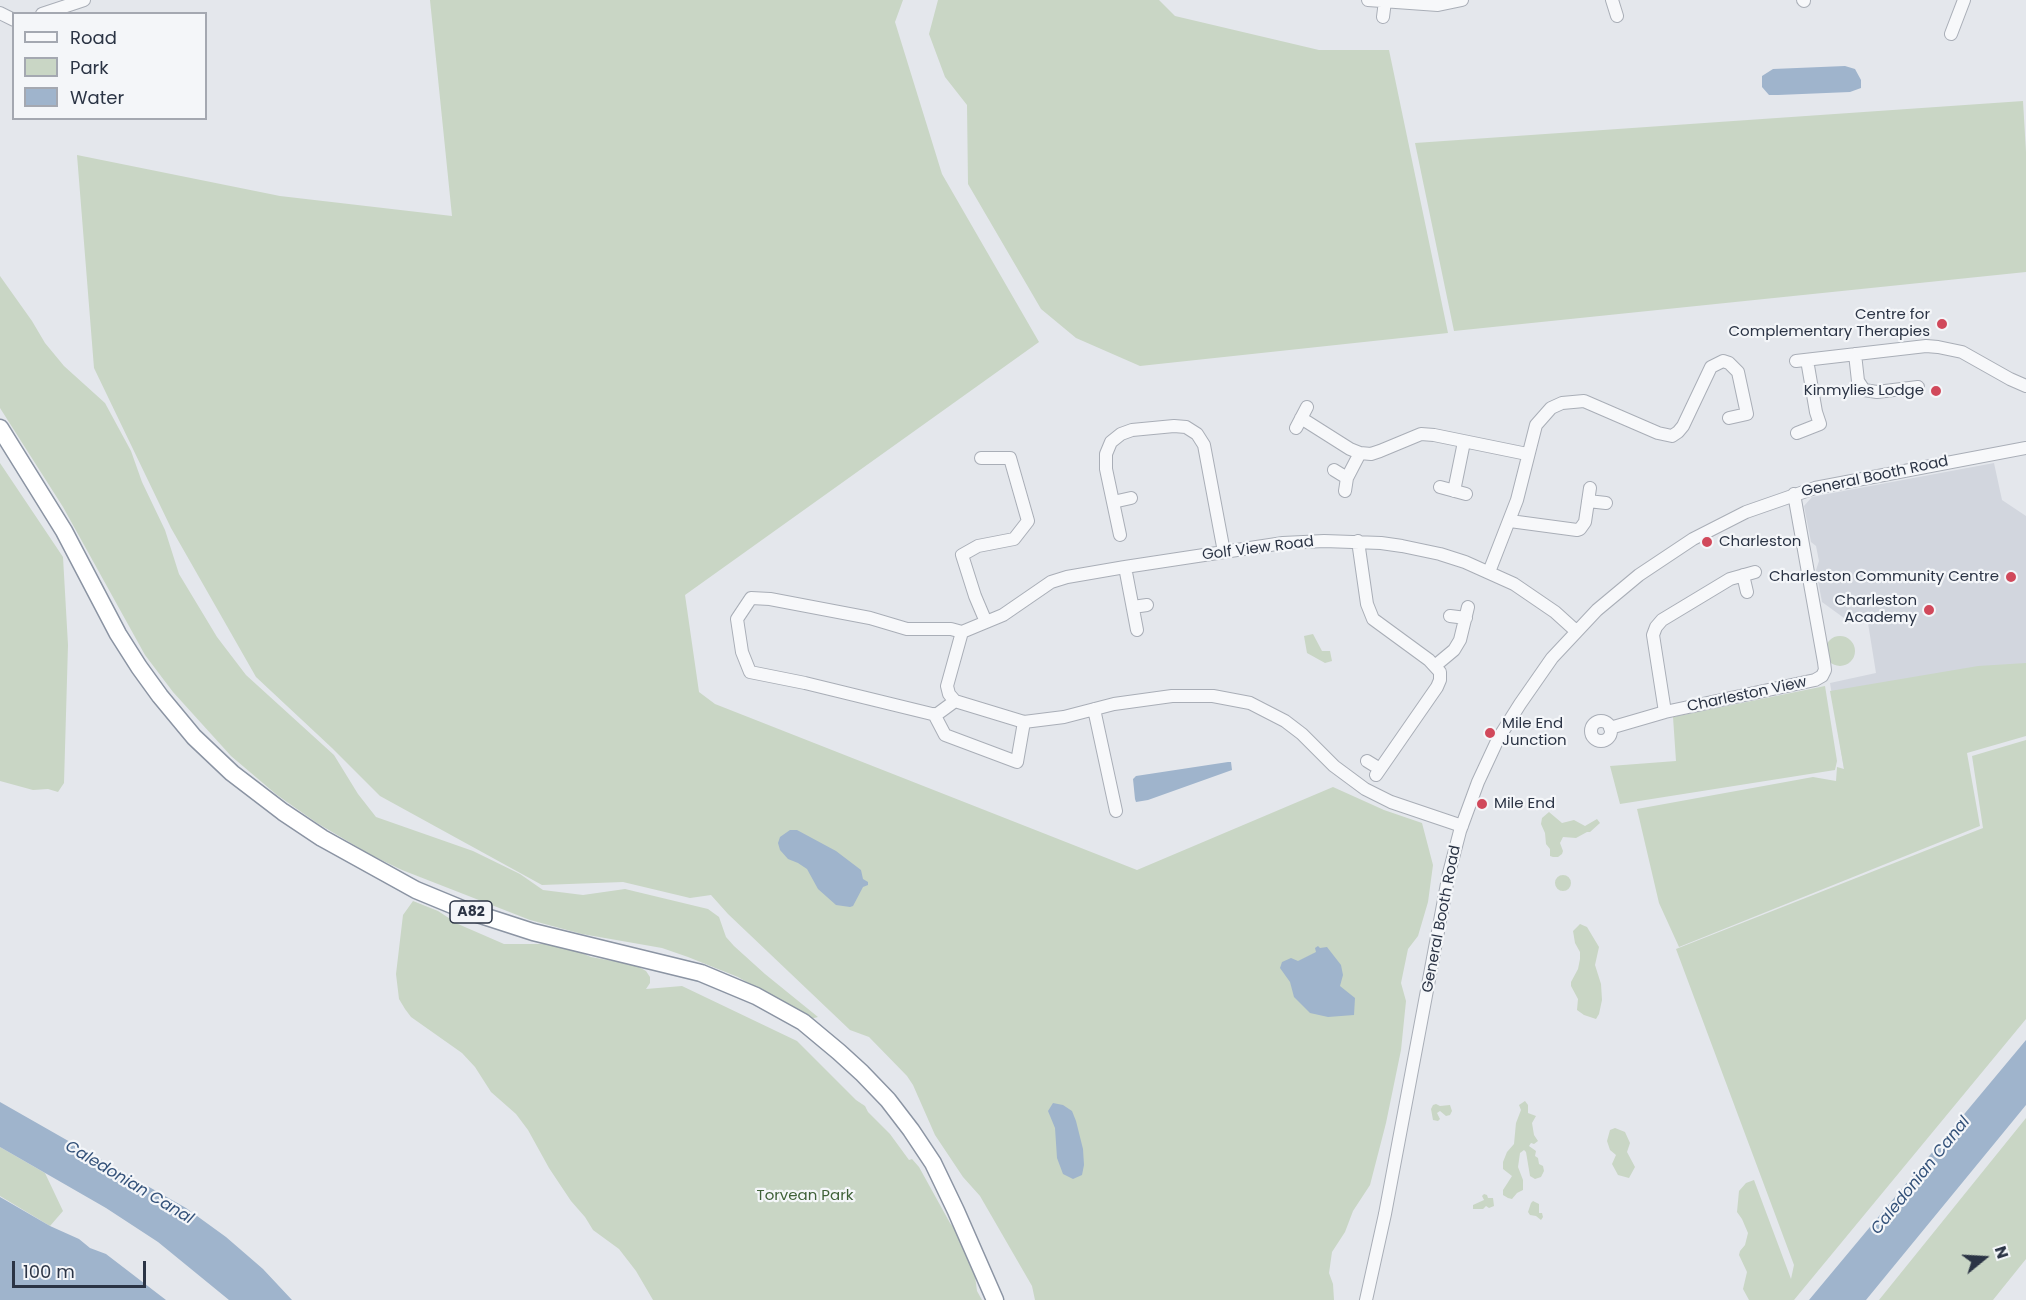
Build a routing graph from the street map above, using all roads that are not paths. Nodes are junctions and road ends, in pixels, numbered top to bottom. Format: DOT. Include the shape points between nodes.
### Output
graph roads {
  1 [pos="84,0"];
  2 [pos="1368,0"];
  3 [pos="1462,0"];
  4 [pos="1612,0"];
  5 [pos="1964,0"];
  6 [pos="1385,2"];
  7 [pos="48,12"];
  8 [pos="1617,16"];
  9 [pos="1383,17"];
  10 [pos="1951,34"];
  11 [pos="1855,354"];
  12 [pos="2026,386"];
  13 [pos="1918,387"];
  14 [pos="1301,418"];
  15 [pos="1729,418"];
  16 [pos="0,428"];
  17 [pos="1797,434"];
  18 [pos="1464,442"];
  19 [pos="2026,448"];
  20 [pos="1360,453"];
  21 [pos="1527,454"];
  22 [pos="981,458"];
  23 [pos="1334,470"];
  24 [pos="1440,487"];
  25 [pos="1794,494"];
  26 [pos="1131,498"];
  27 [pos="1113,502"];
  28 [pos="1606,503"];
  29 [pos="1510,521"];
  30 [pos="1119,535"];
  31 [pos="1358,542"];
  32 [pos="1224,552"];
  33 [pos="1125,567"];
  34 [pos="1489,572"];
  35 [pos="1747,592"];
  36 [pos="1147,605"];
  37 [pos="1133,607"];
  38 [pos="1450,616"];
  39 [pos="986,622"];
  40 [pos="1137,630"];
  41 [pos="1576,631"];
  42 [pos="962,632"];
  43 [pos="1436,666"];
  44 [pos="955,702"];
  45 [pos="1094,709"];
  46 [pos="1665,712"];
  47 [pos="934,714"];
  48 [pos="1024,722"];
  49 [pos="1610,728"];
  50 [pos="1367,761"];
  51 [pos="1116,811"];
  52 [pos="1462,826"];
  53 [pos="995,1300"];
  54 [pos="1366,1300"];
  1 -- 7 [label="street"];
  2 -- 6 [label="street"];
  3 -- 6 [label="street" via="1438,5"];
  4 -- 8 [label="street"];
  5 -- 10 [label="street"];
  6 -- 9 [label="street"];
  11 -- 12 [label="street" via="1926,346 1951,349"];
  11 -- 13 [label="street" via="1858,381 1864,390 1901,393"];
  11 -- 17 [label="street" via="1801,361 1823,430"];
  14 -- 20 [label="street"];
  15 -- 21 [label="street" via="1748,419 1738,372 1722,361 1711,367 1683,426 1672,436 1584,401 1573,401 1551,408 1542,416"];
  16 -- 53 [label="highway, A82" via="64,531 139,667 194,737 232,773 322,838 416,890 533,932 701,973 756,996 803,1022 862,1073 911,1130 933,1163"];
  18 -- 20 [label="street" via="1421,434 1380,451"];
  18 -- 21 [label="street"];
  18 -- 24 [label="street" via="1460,493"];
  19 -- 25 [label="street, General Booth Road"];
  20 -- 23 [label="street" via="1346,484"];
  21 -- 29 [label="street"];
  22 -- 39 [label="street" via="1010,458 1028,521 1014,539 978,546 962,555"];
  25 -- 41 [label="street, General Booth Road" via="1733,518 1659,560"];
  25 -- 46 [label="street, Charleston View" via="1823,652 1822,676"];
  26 -- 27 [label="street"];
  27 -- 30 [label="street"];
  27 -- 32 [label="street" via="1106,469 1106,454 1112,442 1132,430 1186,428 1197,434 1204,445"];
  28 -- 29 [label="street" via="1589,495 1583,526 1577,530"];
  29 -- 34 [label="street"];
  31 -- 32 [label="street, Golf View Road" via="1283,543"];
  31 -- 34 [label="street, Golf View Road" via="1422,549"];
  31 -- 43 [label="street" via="1367,604 1373,619"];
  32 -- 33 [label="street, Golf View Road"];
  33 -- 37 [label="street"];
  33 -- 39 [label="street, Golf View Road" via="1051,582"];
  34 -- 41 [label="street, Golf View Road" via="1531,594"];
  35 -- 46 [label="street, Charleston View" via="1749,574 1720,585 1656,627 1654,646"];
  36 -- 37 [label="street"];
  37 -- 40 [label="street"];
  38 -- 43 [label="street" via="1467,613 1460,640"];
  39 -- 42 [label="street, Golf View Road"];
  41 -- 52 [label="street, General Booth Road" via="1535,681 1498,739"];
  42 -- 44 [label="street" via="947,686"];
  42 -- 47 [label="street" via="907,629 870,618 751,598 737,619 742,652 750,672"];
  43 -- 50 [label="street" via="1440,672 1437,687 1378,772"];
  44 -- 47 [label="street"];
  44 -- 48 [label="street"];
  45 -- 48 [label="street"];
  45 -- 51 [label="street"];
  45 -- 52 [label="street" via="1192,695 1250,703 1294,727 1334,766 1365,789"];
  46 -- 49 [label="street, Charleston View"];
  47 -- 48 [label="street" via="945,735 1017,762"];
  52 -- 54 [label="street, General Booth Road" via="1449,873"];
}
